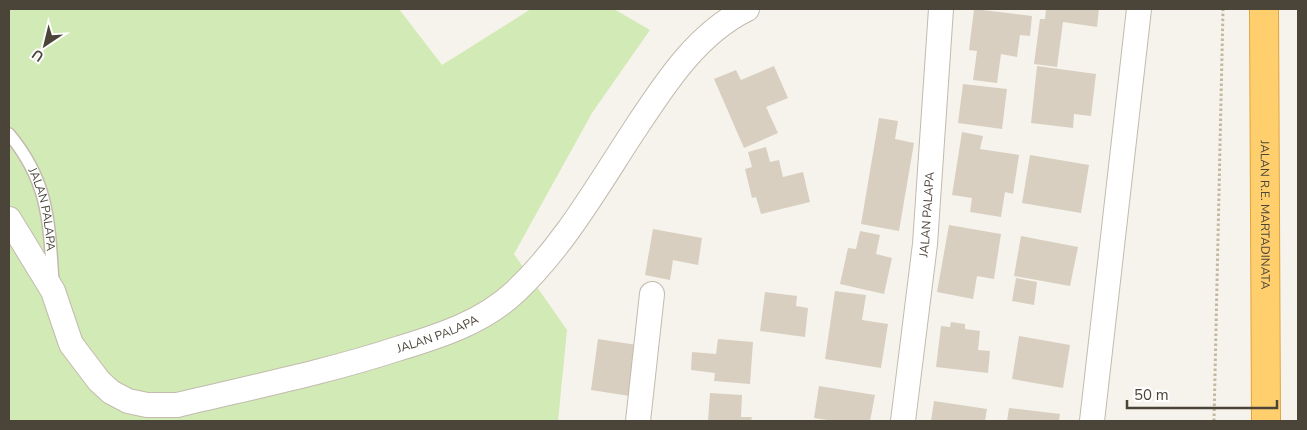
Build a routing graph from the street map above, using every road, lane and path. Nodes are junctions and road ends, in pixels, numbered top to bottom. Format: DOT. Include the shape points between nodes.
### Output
graph roads {
  1 [pos="747,9"];
  2 [pos="941,9"];
  3 [pos="1139,9"];
  4 [pos="1224,9"];
  5 [pos="1264,9"];
  6 [pos="9,134"];
  7 [pos="9,219"];
  8 [pos="53,291"];
  9 [pos="652,294"];
  10 [pos="638,421"];
  11 [pos="903,421"];
  12 [pos="1092,421"];
  13 [pos="1214,421"];
  14 [pos="1266,421"];
  1 -- 8 [label="street, JALAN PALAPA" via="726,19 688,55 661,89 545,261 513,294 474,320 438,336 360,361 177,405 147,405 111,392 82,361 71,344"];
  2 -- 11 [label="street, JALAN PALAPA" via="925,244"];
  3 -- 12 [label="street"];
  4 -- 13 [label="path"];
  5 -- 14 [label="highway, JALAN R.E. MARTADINATA"];
  6 -- 8 [label="lane, JALAN PALAPA" via="33,168 44,198 50,234"];
  7 -- 8 [label="street, JALAN PALAPA"];
  9 -- 10 [label="street"];
}
